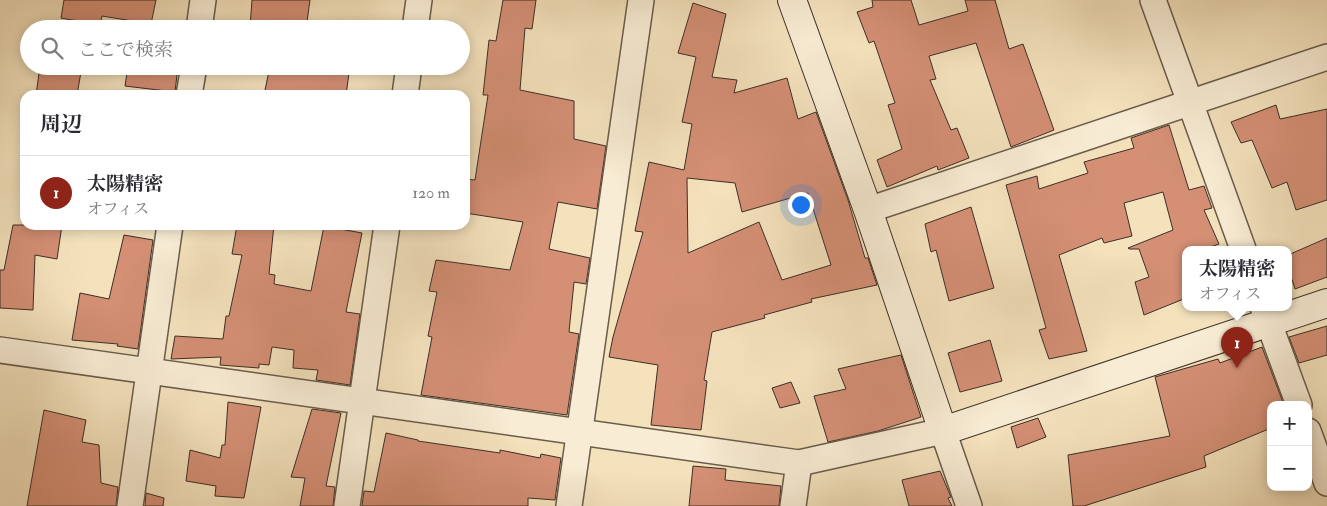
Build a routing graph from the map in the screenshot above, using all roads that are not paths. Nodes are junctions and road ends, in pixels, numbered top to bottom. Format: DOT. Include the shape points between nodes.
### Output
graph roads {
  1 [pos="203,0"];
  2 [pos="419,0"];
  3 [pos="641,0"];
  4 [pos="792,0"];
  5 [pos="1153,0"];
  6 [pos="200,20"];
  7 [pos="416,20"];
  8 [pos="1327,57"];
  9 [pos="192,75"];
  10 [pos="408,75"];
  11 [pos="190,90"];
  12 [pos="406,90"];
  13 [pos="1190,102"];
  14 [pos="868,210"];
  15 [pos="169,230"];
  16 [pos="386,230"];
  17 [pos="1242,246"];
  18 [pos="1327,303"];
  19 [pos="1292,310"];
  20 [pos="1286,311"];
  21 [pos="1266,315"];
  22 [pos="0,350"];
  23 [pos="149,371"];
  24 [pos="362,401"];
  25 [pos="1298,401"];
  26 [pos="943,431"];
  27 [pos="579,432"];
  28 [pos="1312,442"];
  29 [pos="799,463"];
  30 [pos="1327,483"];
  31 [pos="130,506"];
  32 [pos="348,506"];
  33 [pos="569,506"];
  34 [pos="793,506"];
  35 [pos="970,506"];
  1 -- 6 [label="street"];
  2 -- 7 [label="street"];
  3 -- 27 [label="street"];
  4 -- 14 [label="street"];
  5 -- 13 [label="street"];
  8 -- 13 [label="street"];
  9 -- 11 [label="street"];
  10 -- 12 [label="street"];
  13 -- 14 [label="street"];
  13 -- 17 [label="street"];
  14 -- 26 [label="street"];
  15 -- 23 [label="street"];
  16 -- 24 [label="street"];
  18 -- 19 [label="street"];
  20 -- 21 [label="street"];
  21 -- 25 [label="street"];
  21 -- 26 [label="street"];
  22 -- 23 [label="street"];
  23 -- 24 [label="street"];
  23 -- 31 [label="street"];
  24 -- 27 [label="street"];
  24 -- 32 [label="street"];
  26 -- 29 [label="street"];
  26 -- 35 [label="street"];
  27 -- 29 [label="street"];
  27 -- 33 [label="street"];
  28 -- 30 [label="street"];
  29 -- 34 [label="street"];
}
